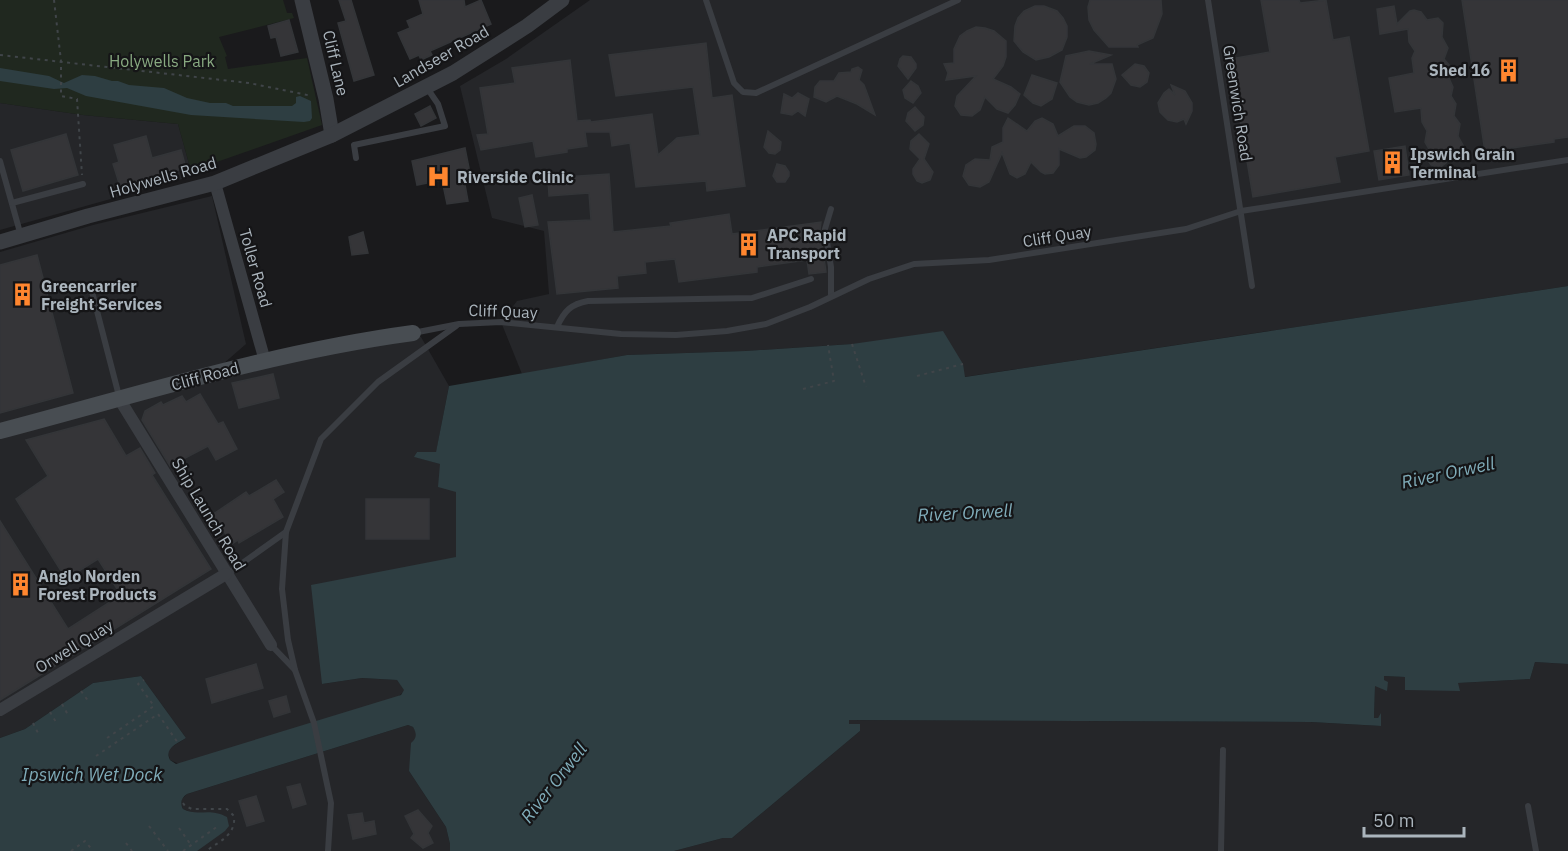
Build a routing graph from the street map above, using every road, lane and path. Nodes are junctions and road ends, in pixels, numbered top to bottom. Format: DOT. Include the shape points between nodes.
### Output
graph roads {
  1 [pos="54,0"];
  2 [pos="302,0"];
  3 [pos="562,0"];
  4 [pos="706,0"];
  5 [pos="958,0"];
  6 [pos="1208,0"];
  7 [pos="0,55"];
  8 [pos="61,61"];
  9 [pos="427,87"];
  10 [pos="326,99"];
  11 [pos="332,135"];
  12 [pos="356,158"];
  13 [pos="1568,160"];
  14 [pos="0,161"];
  15 [pos="215,183"];
  16 [pos="83,184"];
  17 [pos="12,203"];
  18 [pos="831,209"];
  19 [pos="1241,211"];
  20 [pos="21,236"];
  21 [pos="0,242"];
  22 [pos="811,279"];
  23 [pos="90,284"];
  24 [pos="1252,286"];
  25 [pos="831,295"];
  26 [pos="459,324"];
  27 [pos="557,327"];
  28 [pos="413,333"];
  29 [pos="852,344"];
  30 [pos="828,345"];
  31 [pos="265,361"];
  32 [pos="963,364"];
  33 [pos="917,376"];
  34 [pos="866,387"];
  35 [pos="803,389"];
  36 [pos="120,400"];
  37 [pos="0,431"];
  38 [pos="286,532"];
  39 [pos="226,574"];
  40 [pos="271,645"];
  41 [pos="296,670"];
  42 [pos="144,680"];
  43 [pos="81,691"];
  44 [pos="89,702"];
  45 [pos="62,704"];
  46 [pos="0,710"];
  47 [pos="50,712"];
  48 [pos="68,715"];
  49 [pos="56,722"];
  50 [pos="33,723"];
  51 [pos="38,733"];
  52 [pos="106,738"];
  53 [pos="178,743"];
  54 [pos="1222,750"];
  55 [pos="96,756"];
  56 [pos="183,803"];
  57 [pos="1528,806"];
  58 [pos="149,826"];
  59 [pos="218,826"];
  60 [pos="178,828"];
  61 [pos="126,843"];
  62 [pos="191,845"];
  63 [pos="71,851"];
  64 [pos="93,851"];
  65 [pos="132,851"];
  66 [pos="168,851"];
  67 [pos="183,851"];
  68 [pos="206,851"];
  69 [pos="328,851"];
  70 [pos="1221,851"];
  71 [pos="1536,851"];
  1 -- 8 [label="path"];
  2 -- 10 [label="street, Cliff Lane"];
  3 -- 9 [label="street, Landseer Road" via="518,32"];
  4 -- 5 [label="lane" via="734,83 743,92 756,93"];
  6 -- 19 [label="lane, Greenwich Road"];
  7 -- 8 [label="path"];
  8 -- 10 [label="path" via="249,83"];
  8 -- 16 [label="path" via="61,96 77,99"];
  9 -- 11 [label="street, Landseer Road"];
  9 -- 12 [label="lane" via="445,126 354,145"];
  10 -- 11 [label="street, Cliff Lane"];
  11 -- 15 [label="street, Holywells Road"];
  13 -- 19 [label="lane, Cliff Quay"];
  14 -- 17 [label="lane"];
  15 -- 20 [label="street, Holywells Road"];
  15 -- 31 [label="street, Toller Road"];
  16 -- 17 [label="lane"];
  17 -- 20 [label="lane"];
  18 -- 25 [label="lane" via="825,229"];
  19 -- 24 [label="lane, Greenwich Road"];
  19 -- 25 [label="lane, Cliff Quay" via="1174,231 988,260 914,264"];
  20 -- 21 [label="street, Holywells Road"];
  22 -- 27 [label="lane, Cliff Quay" via="752,298 588,301 575,304 562,315"];
  23 -- 36 [label="lane"];
  25 -- 27 [label="lane, Cliff Quay" via="766,324 727,331 621,334"];
  26 -- 27 [label="lane, Cliff Quay" via="501,322"];
  26 -- 28 [label="lane, Cliff Quay"];
  26 -- 38 [label="lane" via="378,382 321,440"];
  28 -- 31 [label="main road, Cliff Road"];
  29 -- 34 [label="path"];
  30 -- 35 [label="path" via="834,381"];
  31 -- 36 [label="main road, Cliff Road"];
  32 -- 33 [label="path"];
  36 -- 37 [label="main road, Cliff Road"];
  36 -- 39 [label="street, Ship Launch Road"];
  38 -- 39 [label="lane"];
  38 -- 41 [label="lane" via="282,589"];
  39 -- 40 [label="street, Ship Launch Road"];
  39 -- 46 [label="street, Orwell Quay"];
  40 -- 41 [label="lane"];
  41 -- 69 [label="lane" via="314,723 331,803"];
  42 -- 52 [label="path" via="138,684 154,706"];
  43 -- 44 [label="path"];
  45 -- 48 [label="path"];
  47 -- 49 [label="path"];
  50 -- 51 [label="path"];
  53 -- 55 [label="path" via="158,714"];
  54 -- 70 [label="lane"];
  56 -- 68 [label="path" via="192,810 227,809 234,816 231,834"];
  57 -- 71 [label="lane"];
  58 -- 66 [label="path"];
  59 -- 62 [label="path"];
  60 -- 62 [label="path"];
  61 -- 65 [label="path"];
  62 -- 67 [label="path"];
  63 -- 64 [label="path" via="85,841"];
}
